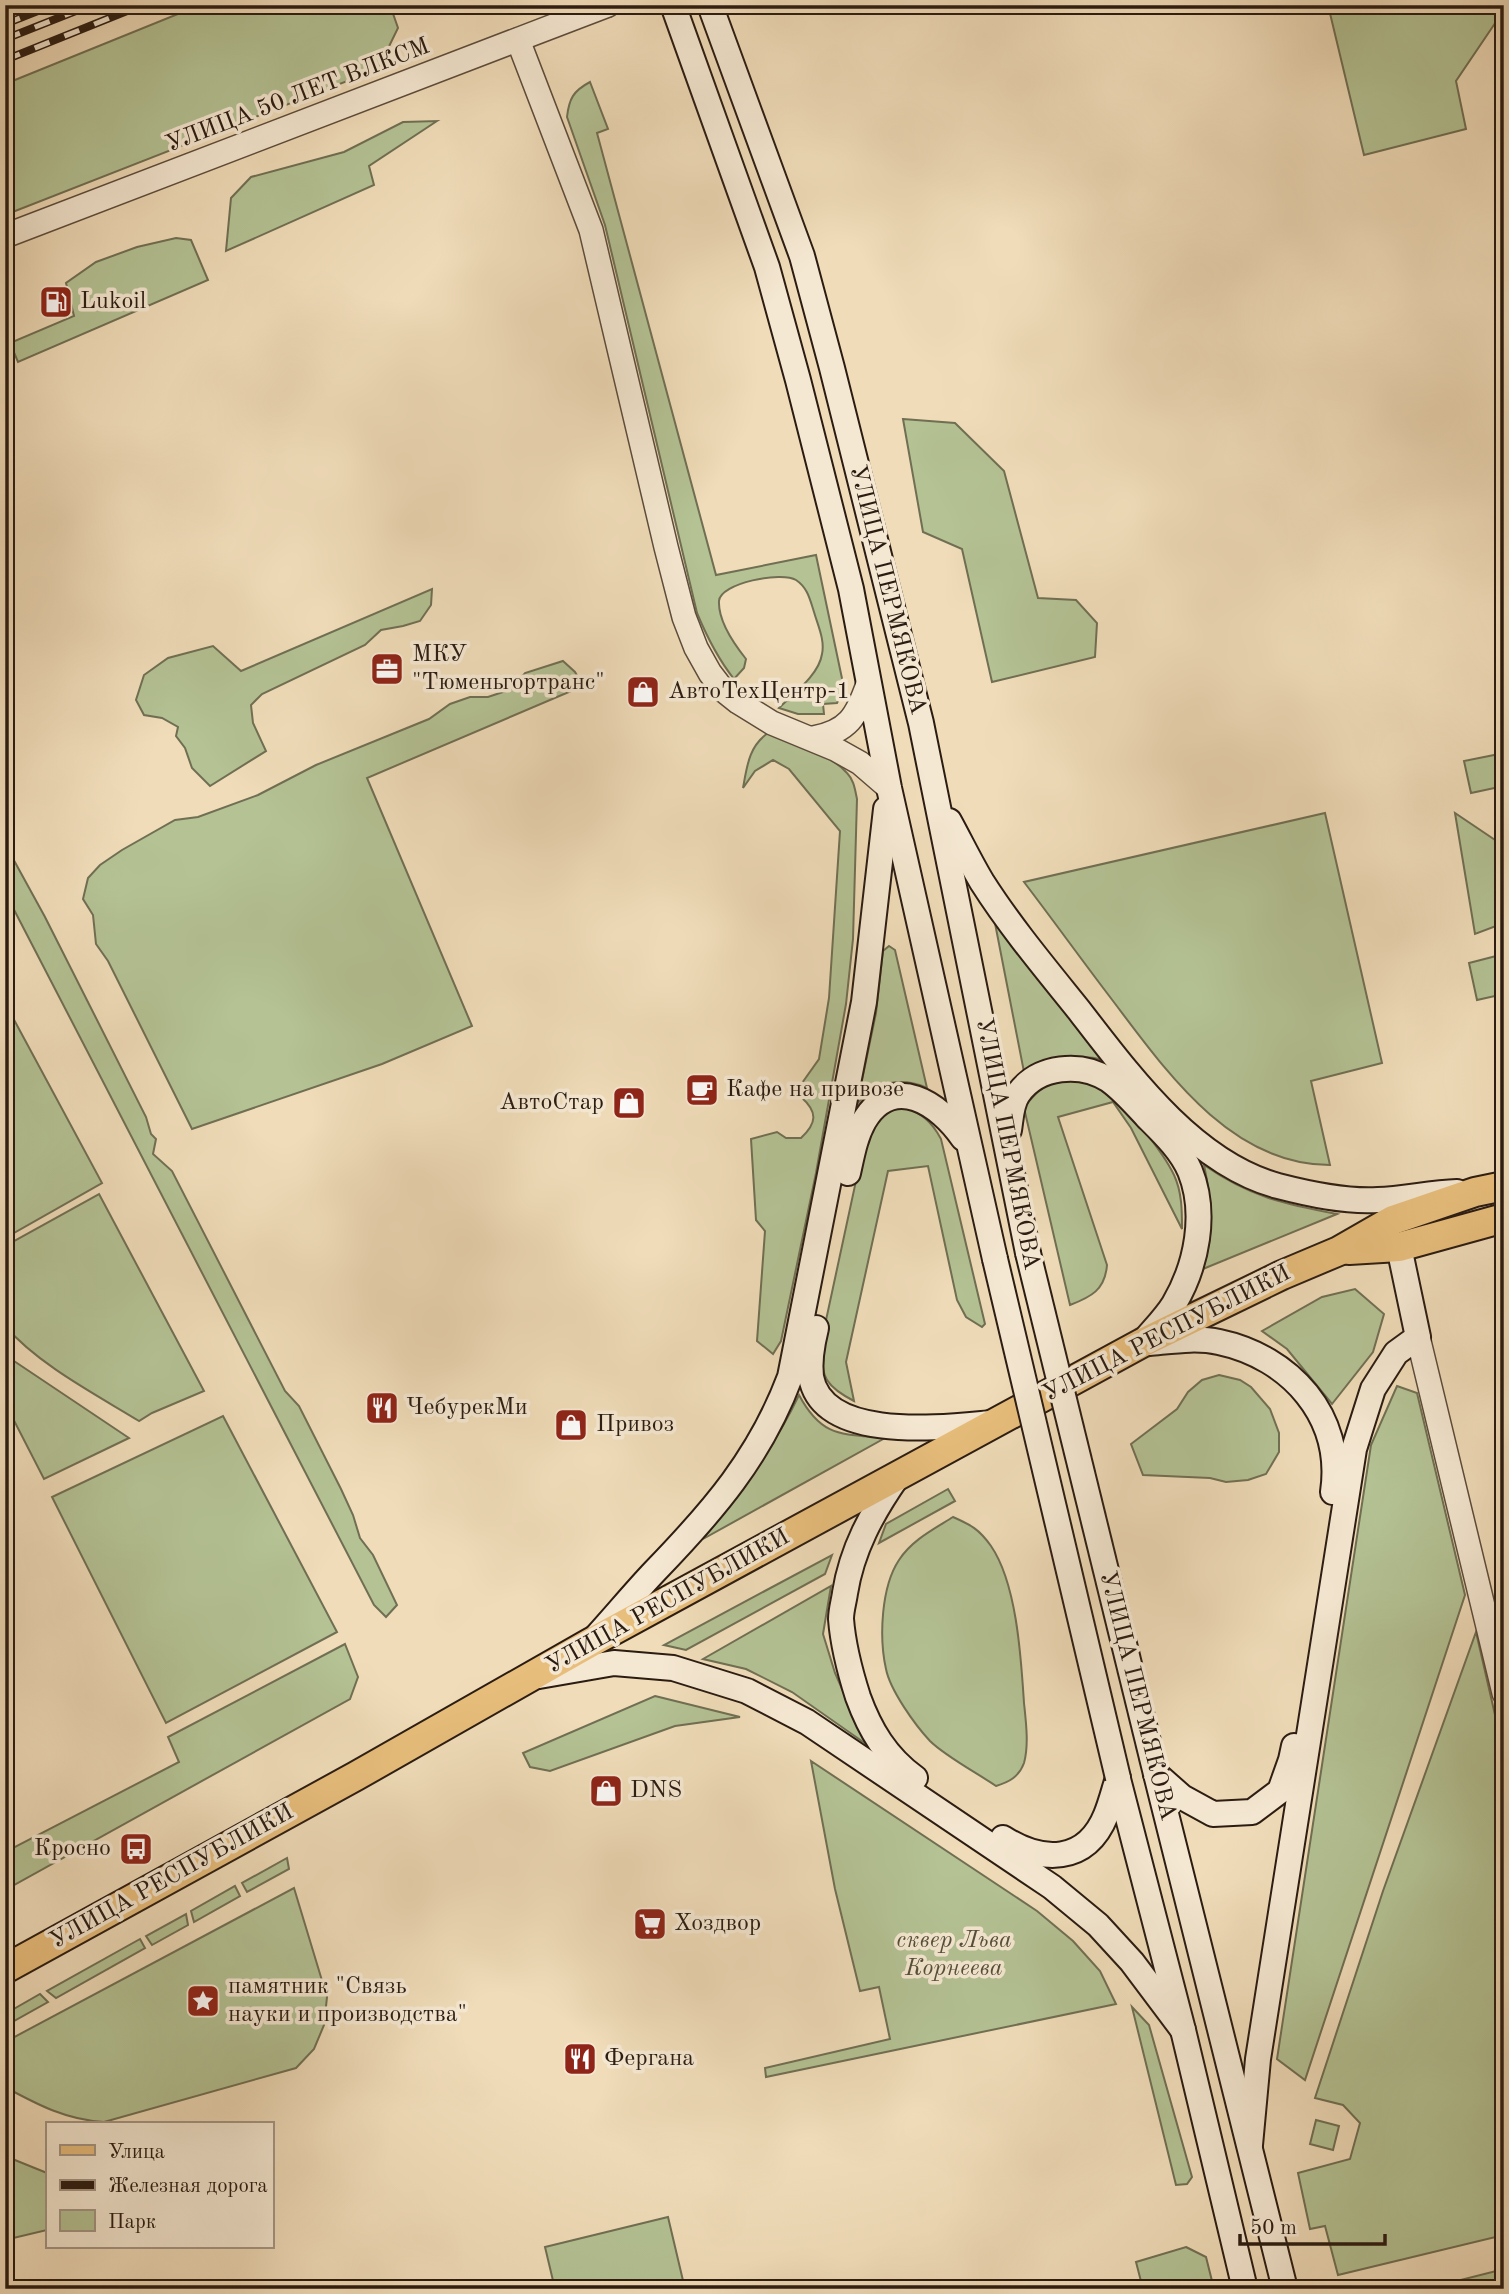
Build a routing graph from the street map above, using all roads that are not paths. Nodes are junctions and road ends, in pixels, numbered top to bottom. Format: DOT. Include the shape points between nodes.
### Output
graph roads {
  1 [pos="608,5"];
  2 [pos="673,5"];
  3 [pos="710,5"];
  4 [pos="518,40"];
  5 [pos="5,236"];
  6 [pos="869,684"];
  7 [pos="813,738"];
  8 [pos="888,788"];
  9 [pos="937,799"];
  10 [pos="968,1144"];
  11 [pos="1007,1144"];
  12 [pos="1504,1186"];
  13 [pos="1475,1192"];
  14 [pos="1504,1218"];
  15 [pos="1399,1247"];
  16 [pos="1339,1251"];
  17 [pos="1418,1337"];
  18 [pos="1142,1343"];
  19 [pos="992,1423"];
  20 [pos="897,1478"];
  21 [pos="590,1643"];
  22 [pos="531,1678"];
  23 [pos="1504,1693"];
  24 [pos="1156,1774"];
  25 [pos="1118,1778"];
  26 [pos="5,1969"];
  27 [pos="1183,2030"];
  28 [pos="1250,2145"];
  29 [pos="1245,2289"];
  30 [pos="1285,2289"];
  1 -- 4 [label="street, УЛИЦА 50 ЛЕТ ВЛКСМ"];
  2 -- 6 [label="main road, УЛИЦА ПЕРМЯКОВА" via="767,267 851,589"];
  3 -- 9 [label="main road, УЛИЦА ПЕРМЯКОВА" via="802,256"];
  4 -- 5 [label="street, УЛИЦА 50 ЛЕТ ВЛКСМ"];
  4 -- 7 [label="street" via="591,229 669,559 696,648 717,681 738,702 772,723"];
  6 -- 7 [label="street" via="856,715 845,726"];
  6 -- 8 [label="main road, УЛИЦА ПЕРМЯКОВА"];
  7 -- 8 [label="street" via="860,763"];
  8 -- 10 [label="main road, УЛИЦА ПЕРМЯКОВА"];
  8 -- 21 [label="main road" via="864,1002 790,1377 776,1414 728,1490"];
  9 -- 11 [label="main road, УЛИЦА ПЕРМЯКОВА"];
  9 -- 13 [label="main road" via="982,882 1026,944 1122,1065 1164,1111 1217,1157 1276,1186 1353,1200"];
  10 -- 19 [label="main road" via="933,1105 909,1096 890,1097 875,1106 864,1121 855,1141 810,1353 812,1379 819,1395 851,1419 902,1429"];
  10 -- 25 [label="main road, УЛИЦА ПЕРМЯКОВА, bridge"];
  11 -- 18 [label="main road" via="1018,1094 1045,1073 1078,1068 1108,1079 1172,1142 1189,1169 1197,1196 1195,1248 1174,1304"];
  11 -- 24 [label="main road, УЛИЦА ПЕРМЯКОВА, bridge" via="1028,1253"];
  12 -- 13 [label="main road, УЛИЦА РЕСПУБЛИКИ"];
  13 -- 16 [label="main road, УЛИЦА РЕСПУБЛИКИ" via="1393,1220"];
  14 -- 15 [label="main road, УЛИЦА РЕСПУБЛИКИ"];
  15 -- 16 [label="main road, УЛИЦА РЕСПУБЛИКИ"];
  15 -- 17 [label="main road"];
  16 -- 18 [label="main road, УЛИЦА РЕСПУБЛИКИ"];
  17 -- 23 [label="street"];
  17 -- 28 [label="main road" via="1396,1353 1373,1389 1353,1449 1258,2059"];
  18 -- 19 [label="main road, УЛИЦА РЕСПУБЛИКИ"];
  18 -- 24 [label="main road" via="1218,1342 1255,1354 1284,1371 1305,1391 1322,1418 1335,1454 1331,1509 1291,1760 1280,1791 1252,1812 1213,1814 1182,1797"];
  19 -- 20 [label="main road, УЛИЦА РЕСПУБЛИКИ"];
  20 -- 21 [label="main road, УЛИЦА РЕСПУБЛИКИ"];
  20 -- 25 [label="main road" via="860,1540 841,1617 849,1671 881,1745 896,1765 936,1794 1035,1854 1057,1857 1091,1838 1106,1817"];
  21 -- 22 [label="main road, УЛИЦА РЕСПУБЛИКИ"];
  22 -- 26 [label="main road, УЛИЦА РЕСПУБЛИКИ"];
  22 -- 27 [label="main road" via="614,1663 673,1668 747,1691 807,1722 1052,1887 1098,1925 1132,1962"];
  24 -- 28 [label="main road, УЛИЦА ПЕРМЯКОВА"];
  25 -- 27 [label="main road, УЛИЦА ПЕРМЯКОВА"];
  27 -- 29 [label="main road, УЛИЦА ПЕРМЯКОВА"];
  28 -- 30 [label="main road, УЛИЦА ПЕРМЯКОВА"];
}
